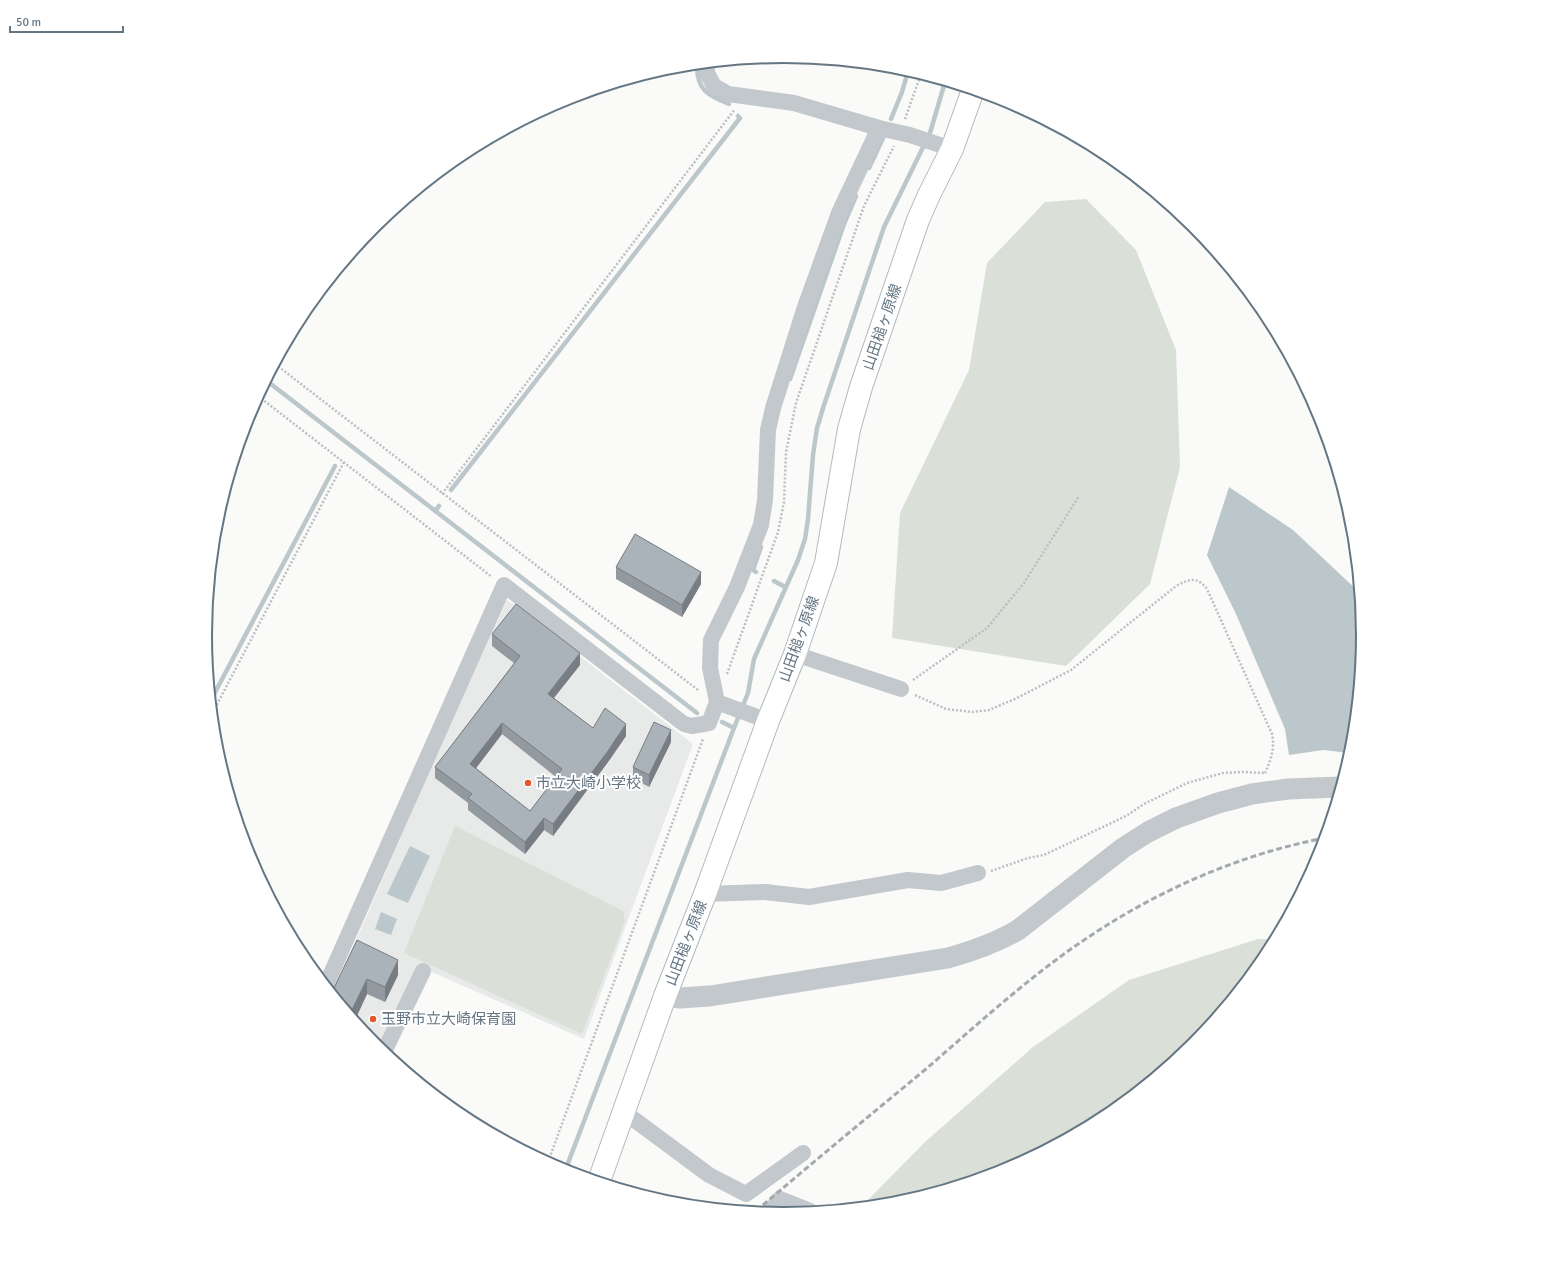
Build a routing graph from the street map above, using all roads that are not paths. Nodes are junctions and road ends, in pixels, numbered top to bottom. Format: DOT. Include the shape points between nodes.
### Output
graph roads {
  1 [pos="707,68"];
  2 [pos="971,94"];
  3 [pos="878,128"];
  4 [pos="948,148"];
  5 [pos="794,654"];
  6 [pos="901,689"];
  7 [pos="722,704"];
  8 [pos="768,721"];
  9 [pos="1336,787"];
  10 [pos="978,873"];
  11 [pos="705,894"];
  12 [pos="423,970"];
  13 [pos="328,980"];
  14 [pos="665,996"];
  15 [pos="387,1046"];
  16 [pos="624,1112"];
  17 [pos="803,1153"];
  18 [pos="600,1177"];
  19 [pos="773,1207"];
  20 [pos="798,1207"];
  1 -- 3 [label="street" via="714,86 728,94 794,103"];
  2 -- 4 [label="main road, 山田槌ヶ原線"];
  3 -- 4 [label="street"];
  3 -- 7 [label="street" via="839,213 805,307 773,408 768,430 765,500 761,525 737,587 711,640 710,668"];
  4 -- 5 [label="main road, 山田槌ヶ原線" via="918,220 861,387 849,429 826,563"];
  5 -- 6 [label="street"];
  5 -- 8 [label="main road, 山田槌ヶ原線"];
  7 -- 8 [label="street"];
  7 -- 13 [label="street" via="709,724 684,724 504,586"];
  8 -- 11 [label="main road, 山田槌ヶ原線"];
  9 -- 14 [label="street" via="1288,789 1252,794 1218,802 1176,818 1123,848 1018,930 980,949 948,958 710,996"];
  10 -- 11 [label="street" via="941,883 908,880 809,897 765,892"];
  11 -- 14 [label="main road, 山田槌ヶ原線"];
  12 -- 15 [label="street"];
  14 -- 16 [label="main road, 山田槌ヶ原線"];
  16 -- 17 [label="street" via="709,1174 746,1194"];
  16 -- 18 [label="main road, 山田槌ヶ原線"];
  19 -- 20 [label="street" via="780,1199"];
}
